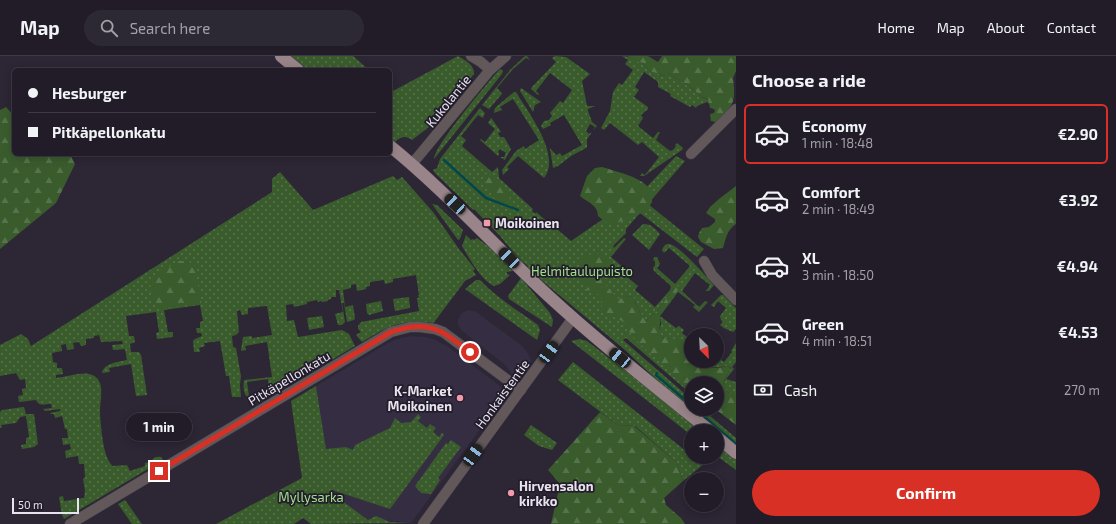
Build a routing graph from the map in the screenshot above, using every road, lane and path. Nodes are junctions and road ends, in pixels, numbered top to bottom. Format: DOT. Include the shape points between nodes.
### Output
graph roads {
  1 [pos="281,56"];
  2 [pos="471,56"];
  3 [pos="506,56"];
  4 [pos="296,68"];
  5 [pos="490,70"];
  6 [pos="736,109"];
  7 [pos="392,148"];
  8 [pos="691,154"];
  9 [pos="412,164"];
  10 [pos="704,261"];
  11 [pos="736,300"];
  12 [pos="573,318"];
  13 [pos="521,390"];
  14 [pos="702,424"];
  15 [pos="724,443"];
  16 [pos="736,453"];
  17 [pos="70,524"];
  18 [pos="423,524"];
  1 -- 4 [label="main road"];
  2 -- 5 [label="street"];
  3 -- 5 [label="street, Kukolantie"];
  5 -- 9 [label="street, Kukolantie"];
  6 -- 8 [label="street"];
  7 -- 9 [label="main road"];
  9 -- 12 [label="main road"];
  10 -- 11 [label="street" via="712,275"];
  12 -- 13 [label="street, Honkaistentie"];
  12 -- 14 [label="main road"];
  13 -- 17 [label="street, Pitkäpellonkatu" via="443,332 435,328 399,329"];
  13 -- 18 [label="street, Honkaistentie"];
  15 -- 16 [label="main road"];
}
